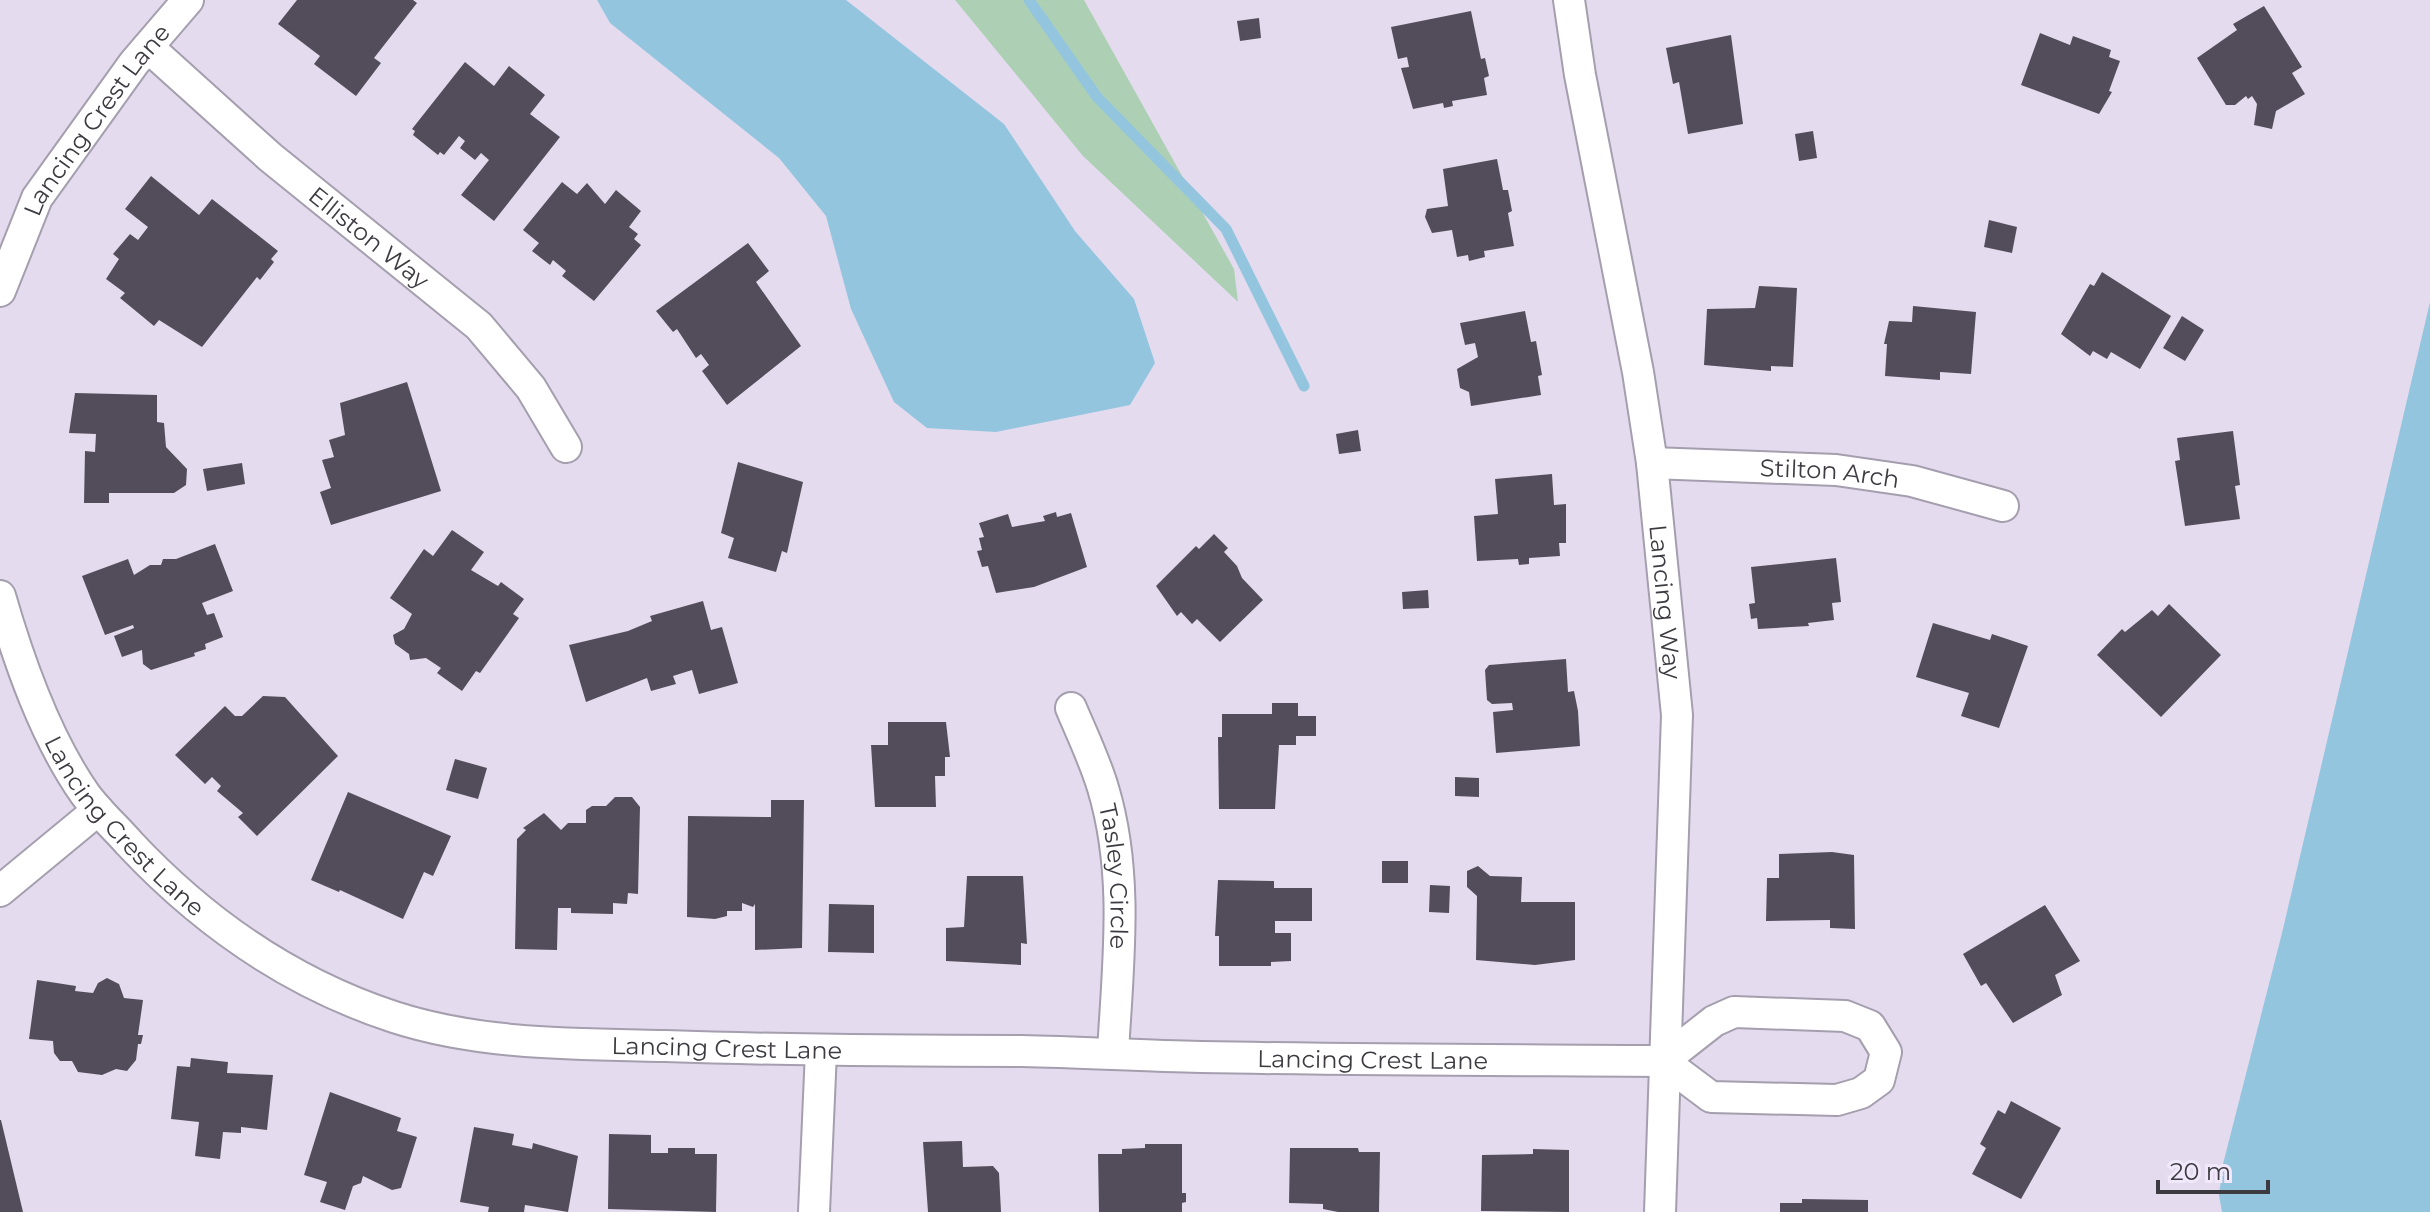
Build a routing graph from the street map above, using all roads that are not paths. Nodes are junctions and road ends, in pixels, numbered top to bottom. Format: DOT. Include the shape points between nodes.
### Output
graph roads {
  1 [pos="188,0"];
  2 [pos="1569,0"];
  3 [pos="148,47"];
  4 [pos="0,291"];
  5 [pos="566,447"];
  6 [pos="1652,463"];
  7 [pos="2003,506"];
  8 [pos="0,596"];
  9 [pos="1071,708"];
  10 [pos="98,810"];
  11 [pos="0,891"];
  12 [pos="821,1051"];
  13 [pos="1113,1052"];
  14 [pos="1663,1061"];
  15 [pos="814,1212"];
  16 [pos="1660,1212"];
  1 -- 3 [label="street, Lancing Crest Lane"];
  2 -- 6 [label="street, Lancing Way"];
  3 -- 4 [label="street, Lancing Crest Lane" via="37,198"];
  3 -- 5 [label="street, Elliston Way" via="270,157 479,326 531,388"];
  6 -- 7 [label="street, Stilton Arch" via="1836,470 1912,481"];
  6 -- 14 [label="street, Lancing Way" via="1677,715"];
  8 -- 10 [label="street, Lancing Crest Lane" via="61,754"];
  9 -- 13 [label="street, Tasley Circle" via="1103,788 1119,867"];
  10 -- 11 [label="street"];
  10 -- 12 [label="street, Lancing Crest Lane" via="196,909 259,955 394,1017 509,1039"];
  12 -- 13 [label="street, Lancing Crest Lane"];
  12 -- 15 [label="street"];
  13 -- 14 [label="street, Lancing Crest Lane"];
  14 -- 14 [label="street" via="1734,1012 1845,1016 1870,1026 1886,1052 1879,1080 1837,1100 1711,1097"];
  14 -- 16 [label="street, Lancing Way"];
}
